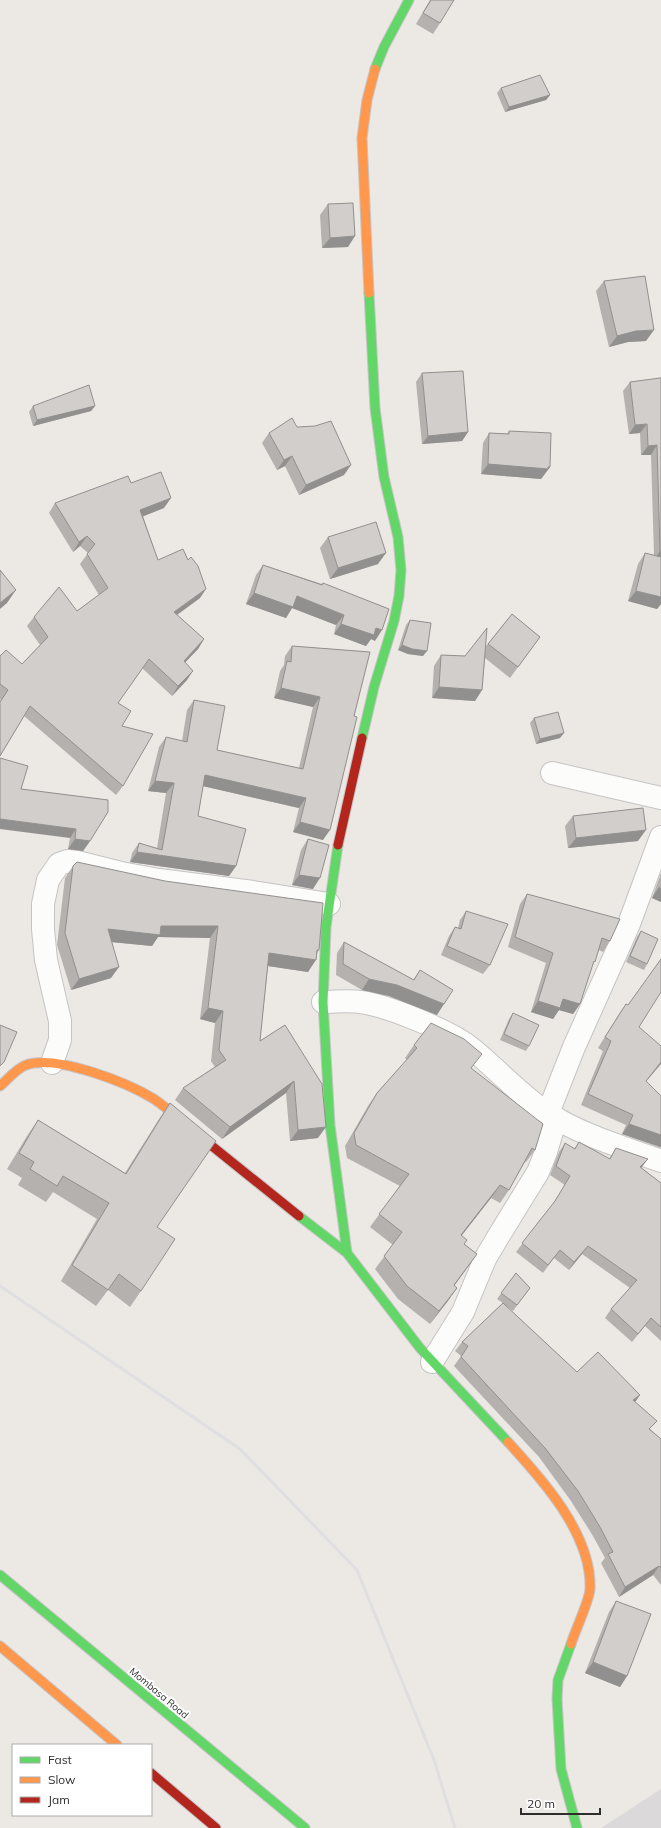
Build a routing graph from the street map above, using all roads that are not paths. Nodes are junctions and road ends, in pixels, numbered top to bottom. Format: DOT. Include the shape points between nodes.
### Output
graph roads {
  1 [pos="410,0"];
  2 [pos="552,773"];
  3 [pos="661,798"];
  4 [pos="661,837"];
  5 [pos="329,904"];
  6 [pos="323,1002"];
  7 [pos="52,1063"];
  8 [pos="0,1086"];
  9 [pos="552,1116"];
  10 [pos="661,1161"];
  11 [pos="347,1253"];
  12 [pos="432,1362"];
  13 [pos="0,1575"];
  14 [pos="0,1646"];
  15 [pos="116,1744"];
  16 [pos="152,1775"];
  17 [pos="216,1828"];
  18 [pos="305,1828"];
  19 [pos="577,1828"];
  1 -- 5 [label="main road" via="384,48 373,76 362,138 375,408 384,477 398,537 401,570 399,596 388,644 375,681 342,827"];
  2 -- 3 [label="street"];
  4 -- 9 [label="street" via="629,924 574,1047"];
  5 -- 6 [label="main road"];
  5 -- 7 [label="street" via="159,880 77,862 59,864 48,880 43,904 46,960 60,1021 60,1040"];
  6 -- 9 [label="street" via="358,1002 375,1005 452,1035 470,1047"];
  6 -- 11 [label="main road" via="330,1125"];
  7 -- 8 [label="main road" via="24,1065"];
  7 -- 11 [label="main road" via="124,1083 155,1100"];
  9 -- 10 [label="street" via="576,1129"];
  9 -- 12 [label="street" via="546,1152 538,1172 485,1259 462,1312"];
  11 -- 12 [label="main road"];
  12 -- 19 [label="main road" via="545,1484 575,1531 586,1559 590,1590 558,1680 557,1699 561,1769"];
  13 -- 18 [label="main road, Mombasa Road"];
  14 -- 15 [label="main road"];
  16 -- 17 [label="main road"];
}
